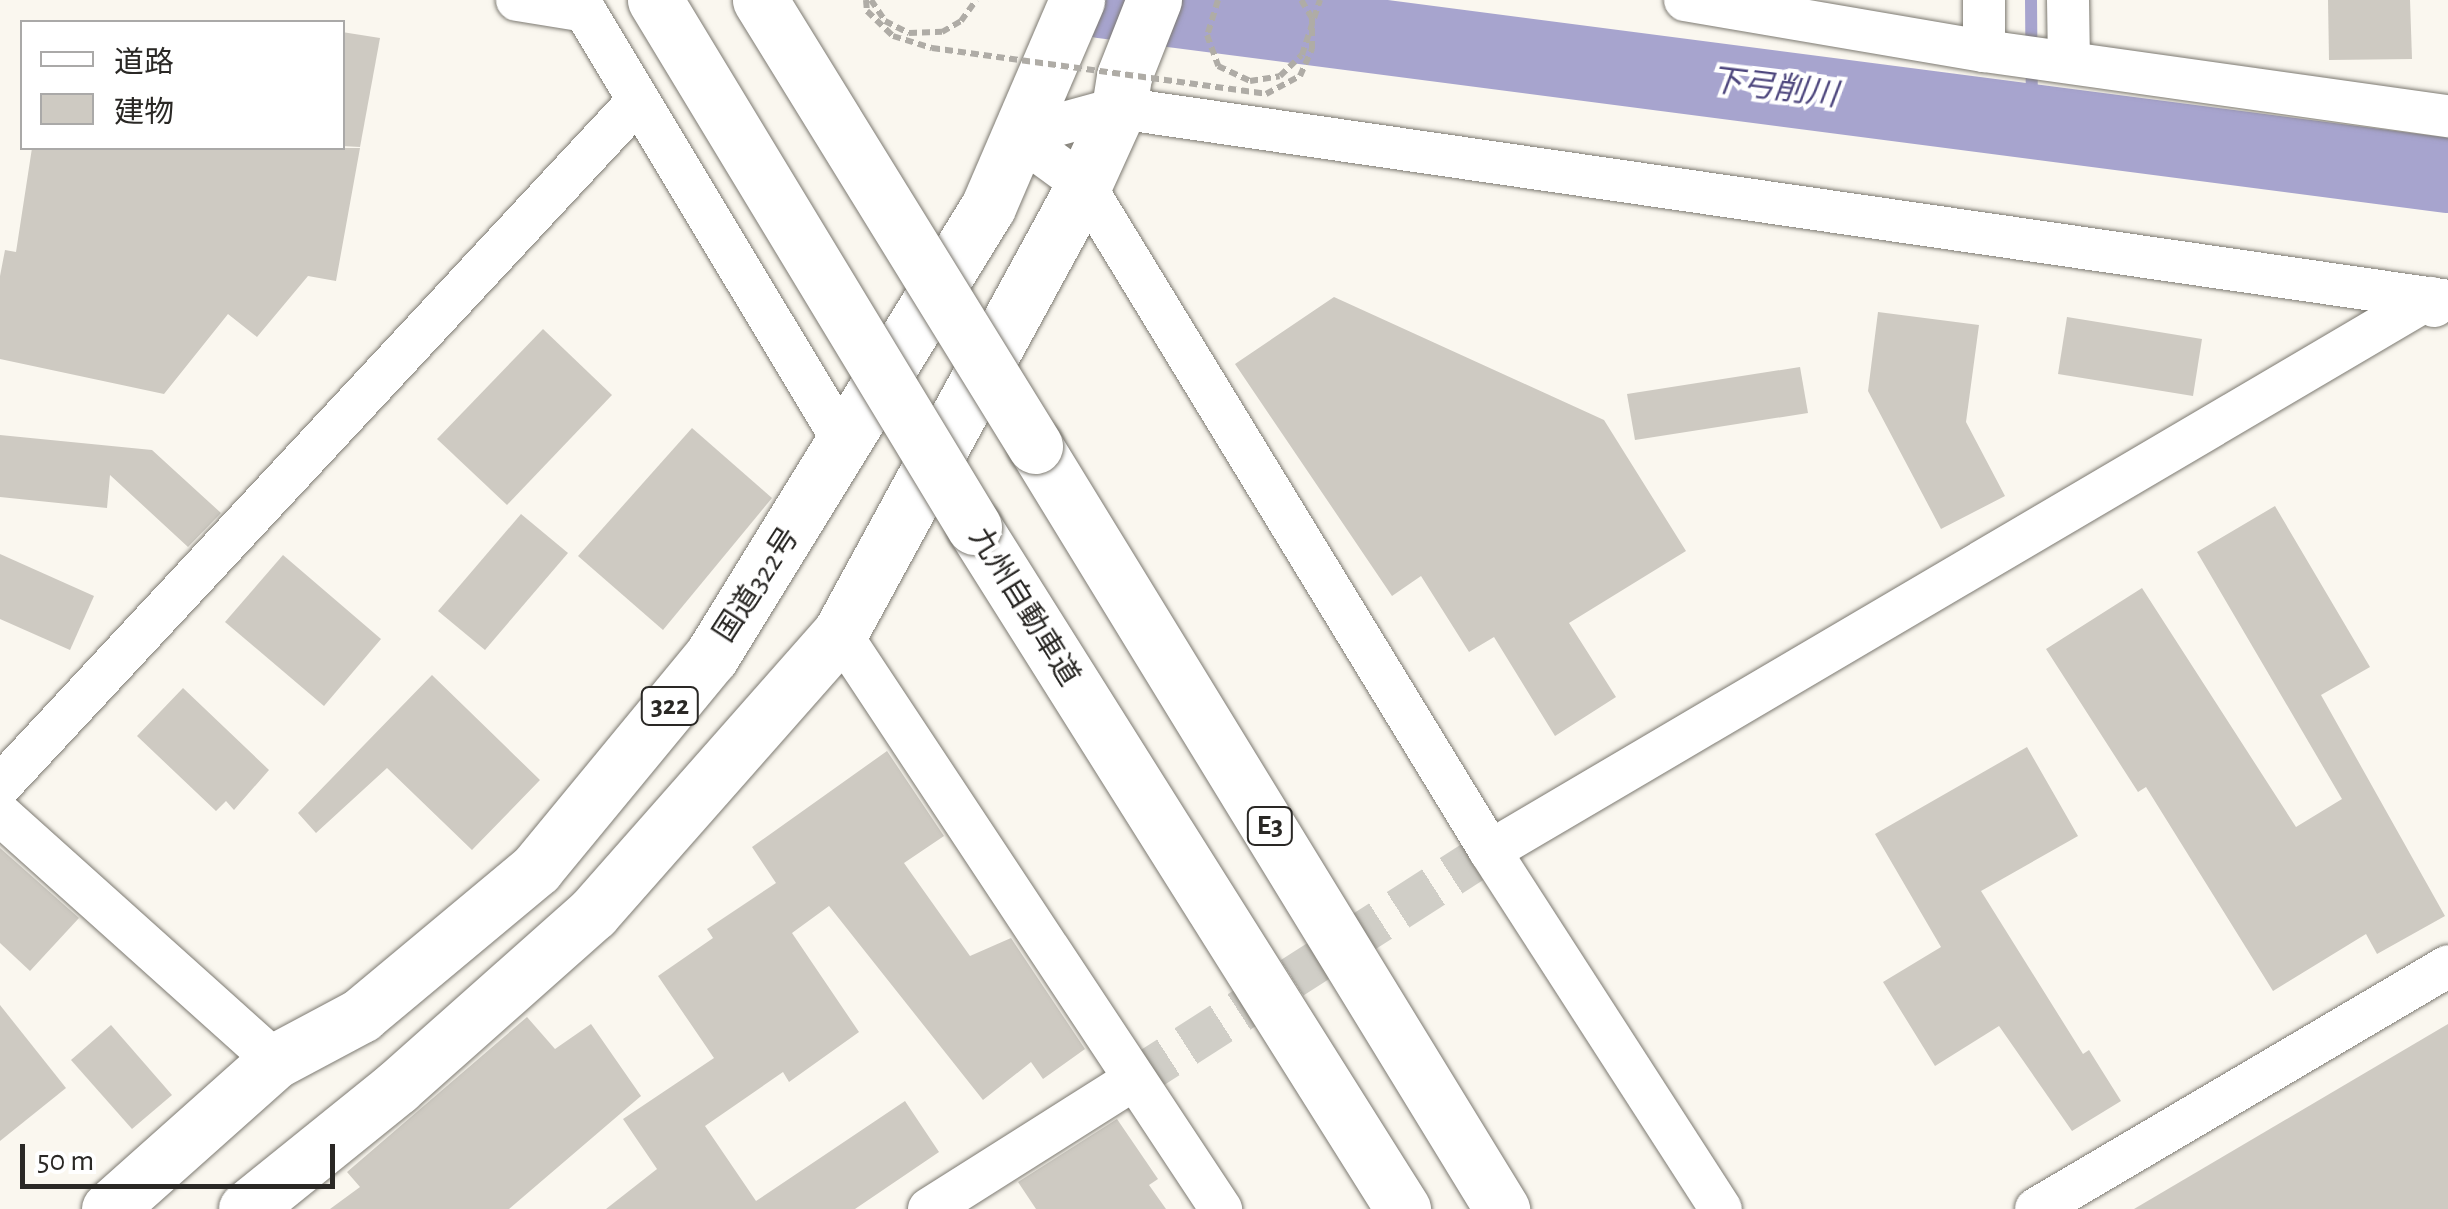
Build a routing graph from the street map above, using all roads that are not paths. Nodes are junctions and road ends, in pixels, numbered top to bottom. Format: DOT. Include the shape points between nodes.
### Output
graph roads {
  1 [pos="517,0"];
  2 [pos="655,0"];
  3 [pos="760,0"];
  4 [pos="1077,0"];
  5 [pos="1154,0"];
  6 [pos="1685,0"];
  7 [pos="1984,0"];
  8 [pos="2068,0"];
  9 [pos="1984,51"];
  10 [pos="2068,62"];
  11 [pos="1122,92"];
  12 [pos="637,102"];
  13 [pos="2448,116"];
  14 [pos="1017,136"];
  15 [pos="1084,185"];
  16 [pos="2442,309"];
  17 [pos="844,444"];
  18 [pos="840,633"];
  19 [pos="0,786"];
  20 [pos="0,814"];
  21 [pos="1490,852"];
  22 [pos="2448,966"];
  23 [pos="275,1061"];
  24 [pos="1134,1080"];
  25 [pos="109,1209"];
  26 [pos="246,1209"];
  27 [pos="930,1209"];
  28 [pos="1221,1209"];
  29 [pos="1403,1209"];
  30 [pos="1502,1209"];
  31 [pos="1720,1209"];
  32 [pos="2036,1209"];
  1 -- 12 [label="street" via="585,11"];
  2 -- 29 [label="highway, 九州自動車道, bridge" via="974,527"];
  3 -- 30 [label="highway, E3, bridge"];
  4 -- 14 [label="highway, 国道322号 / 322"];
  5 -- 11 [label="highway, 322"];
  6 -- 9 [label="street"];
  7 -- 9 [label="street"];
  8 -- 10 [label="street"];
  9 -- 10 [label="street"];
  10 -- 13 [label="street"];
  11 -- 14 [label="street"];
  11 -- 15 [label="highway, 322"];
  11 -- 16 [label="street"];
  12 -- 17 [label="street"];
  12 -- 19 [label="street"];
  14 -- 15 [label="street"];
  14 -- 17 [label="highway, 国道322号 / 322" via="988,207"];
  15 -- 18 [label="highway, 322"];
  15 -- 21 [label="street"];
  16 -- 21 [label="street"];
  17 -- 23 [label="highway, 国道322号 / 322" via="711,657 536,868 361,1016"];
  18 -- 24 [label="street"];
  18 -- 26 [label="highway, 322" via="593,913 396,1088"];
  20 -- 23 [label="street"];
  21 -- 31 [label="street"];
  22 -- 32 [label="street"];
  23 -- 25 [label="highway, 国道322号 / 322"];
  24 -- 27 [label="street"];
  24 -- 28 [label="street"];
}
